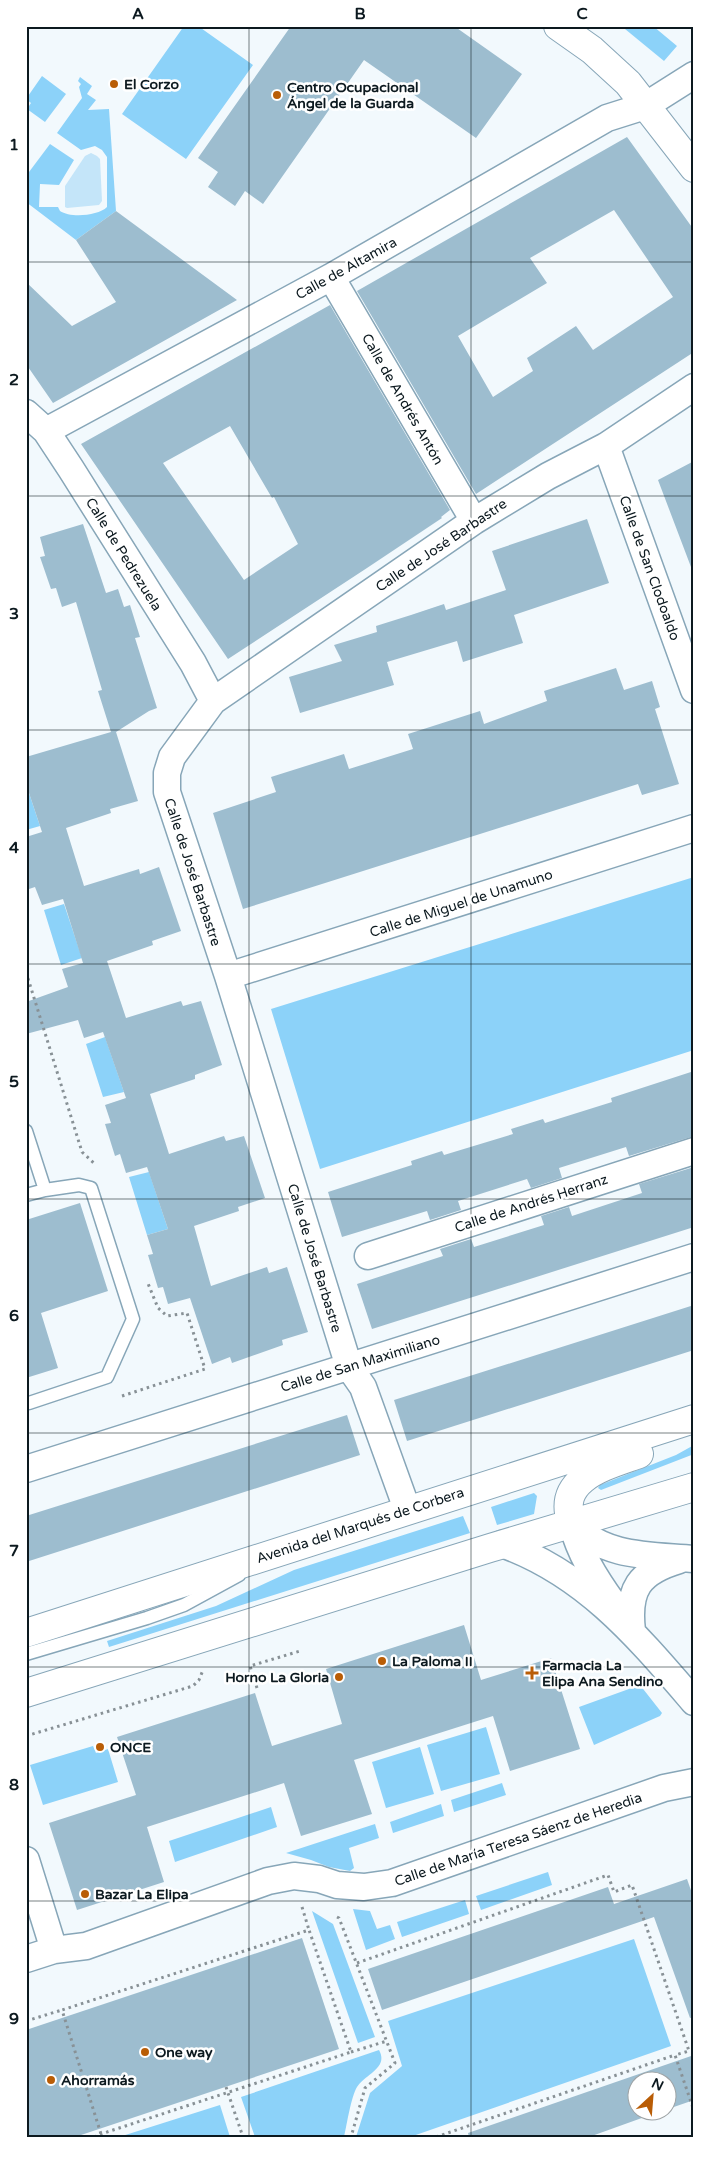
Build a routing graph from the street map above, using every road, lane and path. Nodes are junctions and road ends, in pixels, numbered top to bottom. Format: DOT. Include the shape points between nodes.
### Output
graph roads {
  1 [pos="558,26"];
  2 [pos="694,75"];
  3 [pos="645,106"];
  4 [pos="694,168"];
  5 [pos="331,277"];
  6 [pos="694,387"];
  7 [pos="26,413"];
  8 [pos="46,431"];
  9 [pos="606,446"];
  10 [pos="474,521"];
  11 [pos="694,690"];
  12 [pos="213,701"];
  13 [pos="694,828"];
  14 [pos="228,976"];
  15 [pos="26,1131"];
  16 [pos="694,1151"];
  17 [pos="45,1190"];
  18 [pos="26,1195"];
  19 [pos="368,1256"];
  20 [pos="694,1257"];
  21 [pos="349,1367"];
  22 [pos="29,1402"];
  23 [pos="692,1420"];
  24 [pos="26,1469"];
  25 [pos="694,1487"];
  26 [pos="407,1509"];
  27 [pos="572,1524"];
  28 [pos="502,1544"];
  29 [pos="284,1549"];
  30 [pos="690,1558"];
  31 [pos="632,1631"];
  32 [pos="26,1633"];
  33 [pos="300,1651"];
  34 [pos="26,1654"];
  35 [pos="204,1668"];
  36 [pos="257,1688"];
  37 [pos="26,1693"];
  38 [pos="694,1702"];
  39 [pos="26,1736"];
  40 [pos="694,1782"];
  41 [pos="26,1860"];
  42 [pos="306,1905"];
  43 [pos="332,1914"];
  44 [pos="309,1930"];
  45 [pos="54,1950"];
  46 [pos="26,1959"];
  47 [pos="357,1963"];
  48 [pos="62,2010"];
  49 [pos="26,2021"];
  50 [pos="387,2041"];
  51 [pos="351,2052"];
  52 [pos="675,2055"];
  53 [pos="226,2087"];
  54 [pos="228,2094"];
  55 [pos="693,2108"];
  56 [pos="102,2136"];
  57 [pos="94,2137"];
  58 [pos="243,2137"];
  59 [pos="351,2137"];
  60 [pos="436,2137"];
  1 -- 3 [label="street" via="592,50 628,83"];
  2 -- 3 [label="street, Calle de Altamira"];
  3 -- 4 [label="street"];
  3 -- 5 [label="street, Calle de Altamira" via="607,118"];
  5 -- 8 [label="street, Calle de Altamira"];
  5 -- 10 [label="street, Calle de Andrés Antón"];
  6 -- 9 [label="street, Calle de José Barbastre"];
  7 -- 8 [label="street, Calle de Pedrezuela"];
  8 -- 12 [label="street, Calle de Pedrezuela" via="193,663"];
  9 -- 10 [label="street, Calle de José Barbastre" via="548,476"];
  9 -- 11 [label="street, Calle de San Clodoaldo"];
  10 -- 12 [label="street, Calle de José Barbastre"];
  12 -- 14 [label="street, Calle de José Barbastre" via="172,757 166,792"];
  13 -- 14 [label="street, Calle de Miguel de Unamuno"];
  14 -- 21 [label="street, Calle de José Barbastre"];
  15 -- 17 [label="lane"];
  16 -- 19 [label="street, Calle de Andrés Herranz"];
  17 -- 18 [label="lane"];
  17 -- 22 [label="lane" via="79,1185 90,1188 133,1319 107,1377"];
  20 -- 21 [label="street, Calle de San Maximiliano"];
  21 -- 24 [label="street, Calle de San Maximiliano"];
  21 -- 26 [label="street, Calle de José Barbastre" via="363,1387"];
  23 -- 26 [label="street, Avenida del Marqués de Corbera"];
  23 -- 27 [label="street" via="666,1442 611,1464 585,1477 572,1488 568,1512"];
  25 -- 27 [label="street"];
  26 -- 29 [label="street, Avenida del Marqués de Corbera"];
  27 -- 28 [label="street"];
  27 -- 30 [label="street" via="598,1544 624,1553"];
  27 -- 31 [label="street" via="588,1565"];
  28 -- 31 [label="street" via="521,1551 569,1579"];
  28 -- 37 [label="street"];
  29 -- 32 [label="street, Avenida del Marqués de Corbera"];
  29 -- 34 [label="lane" via="184,1605"];
  30 -- 31 [label="street" via="660,1566 637,1584 631,1598"];
  31 -- 38 [label="street"];
  33 -- 36 [label="path" via="250,1666"];
  35 -- 39 [label="path" via="193,1686"];
  40 -- 45 [label="street, Calle de María Teresa Sáenz de Heredia" via="664,1788 392,1883 364,1887 294,1876 268,1881 86,1946"];
  41 -- 45 [label="street"];
  42 -- 44 [label="path" via="301,1907"];
  43 -- 47 [label="path" via="340,1918"];
  44 -- 48 [label="path"];
  44 -- 51 [label="path"];
  45 -- 46 [label="street, Calle de María Teresa Sáenz de Heredia"];
  47 -- 50 [label="path"];
  47 -- 52 [label="path" via="608,1875 614,1892 632,1885 689,2051"];
  48 -- 49 [label="path"];
  48 -- 56 [label="path"];
  50 -- 51 [label="path"];
  50 -- 59 [label="path" via="395,2063 365,2088"];
  51 -- 54 [label="path"];
  52 -- 55 [label="path"];
  52 -- 60 [label="path"];
  53 -- 54 [label="path"];
  54 -- 56 [label="path"];
  54 -- 58 [label="path"];
  56 -- 57 [label="path"];
}
